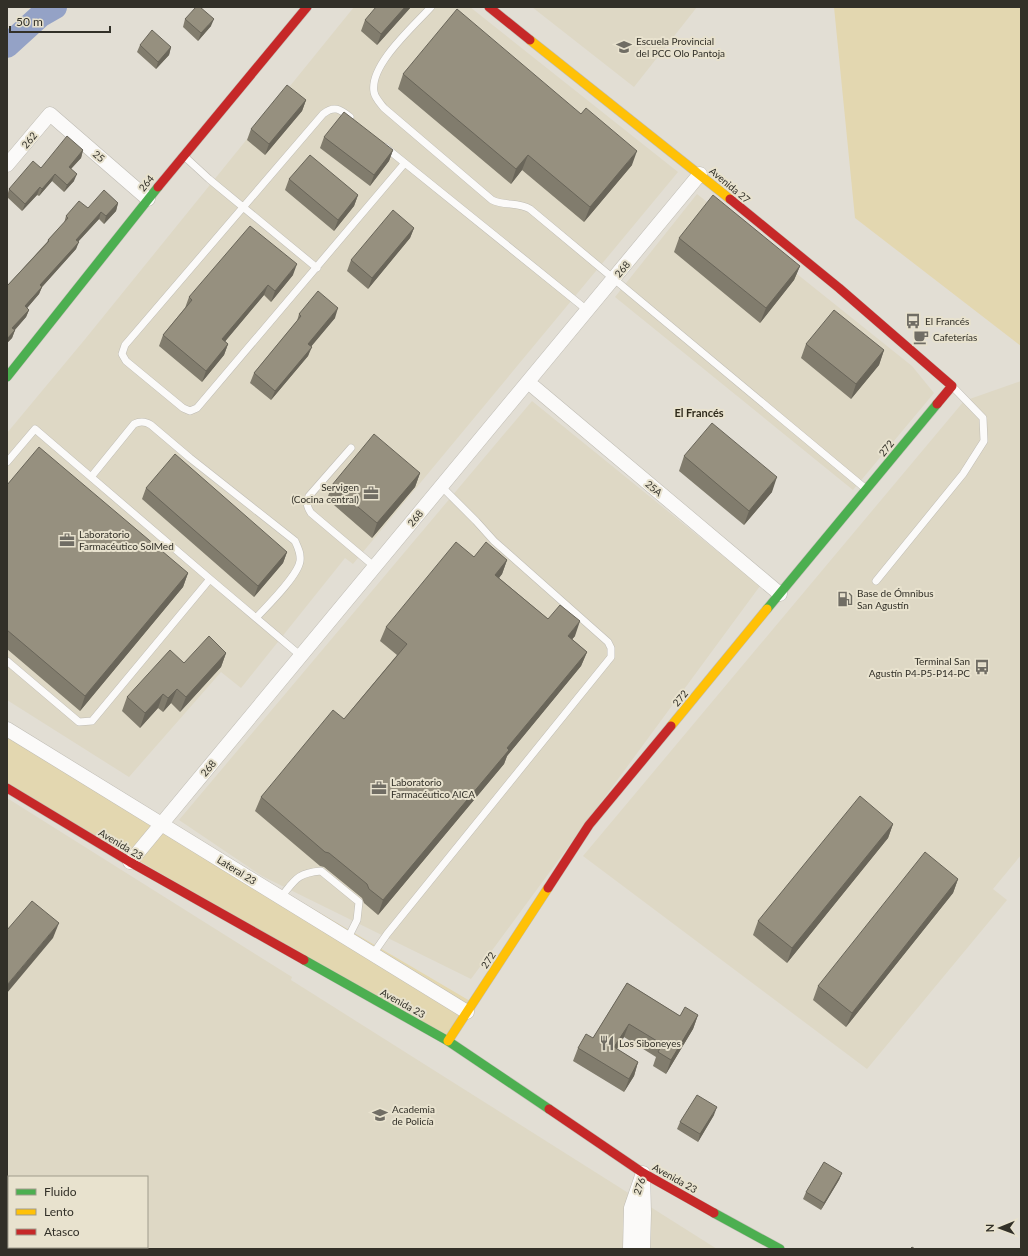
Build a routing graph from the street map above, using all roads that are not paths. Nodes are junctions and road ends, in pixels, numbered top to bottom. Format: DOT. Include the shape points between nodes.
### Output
graph roads {
  1 [pos="307,7"];
  2 [pos="431,7"];
  3 [pos="489,7"];
  4 [pos="50,114"];
  5 [pos="353,120"];
  6 [pos="382,144"];
  7 [pos="183,156"];
  8 [pos="404,164"];
  9 [pos="7,166"];
  10 [pos="700,174"];
  11 [pos="148,199"];
  12 [pos="244,206"];
  13 [pos="317,268"];
  14 [pos="613,279"];
  15 [pos="587,310"];
  16 [pos="7,377"];
  17 [pos="528,382"];
  18 [pos="952,386"];
  19 [pos="351,448"];
  20 [pos="7,462"];
  21 [pos="91,478"];
  22 [pos="441,486"];
  23 [pos="867,489"];
  24 [pos="375,567"];
  25 [pos="210,579"];
  26 [pos="876,581"];
  27 [pos="780,594"];
  28 [pos="256,618"];
  29 [pos="301,656"];
  30 [pos="7,661"];
  31 [pos="7,729"];
  32 [pos="7,788"];
  33 [pos="162,824"];
  34 [pos="130,862"];
  35 [pos="281,897"];
  36 [pos="348,938"];
  37 [pos="373,954"];
  38 [pos="467,1012"];
  39 [pos="448,1041"];
  40 [pos="643,1173"];
  41 [pos="630,1249"];
  42 [pos="643,1249"];
  43 [pos="780,1249"];
  1 -- 7 [label="street, 264"];
  2 -- 14 [label="lane" via="379,67 374,83 377,99 384,108 492,200 530,209"];
  3 -- 10 [label="street, Avenida 27"];
  4 -- 9 [label="street, 262"];
  4 -- 11 [label="street, 25"];
  5 -- 12 [label="lane" via="342,110 327,110"];
  6 -- 8 [label="lane"];
  7 -- 11 [label="street, 264"];
  7 -- 12 [label="lane"];
  8 -- 13 [label="lane"];
  8 -- 15 [label="lane"];
  10 -- 14 [label="street, 268"];
  10 -- 18 [label="street, Avenida 27" via="902,341"];
  11 -- 16 [label="street, 264"];
  12 -- 13 [label="lane"];
  12 -- 13 [label="lane" via="125,345 122,354 126,361 183,408 197,408"];
  14 -- 15 [label="street, 268"];
  14 -- 23 [label="lane"];
  15 -- 17 [label="street, 268"];
  17 -- 22 [label="street, 268"];
  17 -- 27 [label="street, 25A"];
  18 -- 23 [label="street, 272"];
  18 -- 26 [label="lane" via="983,418 984,441 963,474"];
  19 -- 24 [label="lane" via="308,496 307,507"];
  20 -- 21 [label="lane" via="35,429"];
  21 -- 25 [label="lane"];
  21 -- 28 [label="lane" via="134,424 144,422 295,541 300,551 300,563 293,577"];
  22 -- 24 [label="street, 268"];
  22 -- 37 [label="lane" via="494,541 608,642 611,657"];
  23 -- 27 [label="street, 272"];
  24 -- 29 [label="street, 268"];
  25 -- 28 [label="lane"];
  25 -- 30 [label="lane" via="92,721 79,722"];
  27 -- 38 [label="street, 272" via="589,825"];
  28 -- 29 [label="lane"];
  29 -- 33 [label="street, 268"];
  31 -- 33 [label="street, Lateral 23"];
  32 -- 34 [label="street, Avenida 23"];
  33 -- 34 [label="street, 268"];
  33 -- 35 [label="street, Lateral 23"];
  34 -- 39 [label="street, Avenida 23"];
  35 -- 36 [label="street, Lateral 23"];
  35 -- 36 [label="lane" via="298,877 308,872 321,871 359,902 357,920"];
  36 -- 37 [label="street, Lateral 23"];
  37 -- 38 [label="street, Lateral 23"];
  38 -- 39 [label="street, 272"];
  39 -- 40 [label="street, Avenida 23"];
  40 -- 41 [label="street, 276" via="631,1208"];
  40 -- 42 [label="street, 276"];
  40 -- 43 [label="street, Avenida 23"];
}
